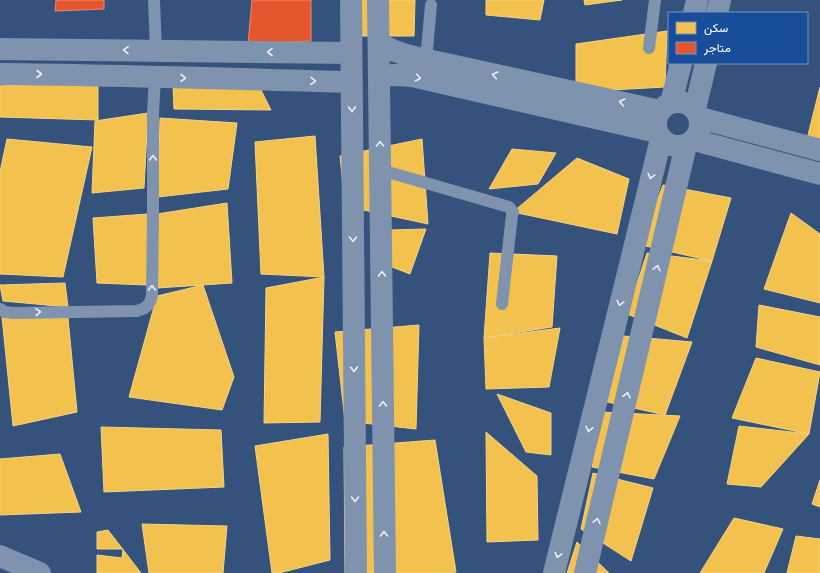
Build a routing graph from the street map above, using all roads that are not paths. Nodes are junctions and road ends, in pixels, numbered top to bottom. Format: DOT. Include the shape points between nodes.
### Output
graph roads {
  1 [pos="154,0"];
  2 [pos="351,0"];
  3 [pos="378,0"];
  4 [pos="655,0"];
  5 [pos="697,0"];
  6 [pos="720,0"];
  7 [pos="430,5"];
  8 [pos="694,12"];
  9 [pos="717,12"];
  10 [pos="379,43"];
  11 [pos="649,48"];
  12 [pos="0,49"];
  13 [pos="156,51"];
  14 [pos="351,53"];
  15 [pos="426,60"];
  16 [pos="681,64"];
  17 [pos="706,64"];
  18 [pos="0,74"];
  19 [pos="379,76"];
  20 [pos="155,77"];
  21 [pos="351,82"];
  22 [pos="666,107"];
  23 [pos="697,114"];
  24 [pos="659,135"];
  25 [pos="690,143"];
  26 [pos="820,150"];
  27 [pos="352,162"];
  28 [pos="381,170"];
  29 [pos="820,174"];
  30 [pos="502,304"];
  31 [pos="0,309"];
  32 [pos="0,556"];
  33 [pos="40,573"];
  34 [pos="356,573"];
  35 [pos="385,573"];
  36 [pos="554,573"];
  37 [pos="585,573"];
  1 -- 13 [label="lane"];
  2 -- 14 [label="street"];
  3 -- 10 [label="street"];
  4 -- 11 [label="lane"];
  5 -- 8 [label="street"];
  6 -- 9 [label="street"];
  7 -- 15 [label="lane"];
  10 -- 15 [label="street" via="386,48"];
  10 -- 19 [label="street"];
  13 -- 12 [label="street, one-way"];
  14 -- 13 [label="street, one-way"];
  14 -- 21 [label="street"];
  22 -- 15 [label="street, one-way"];
  16 -- 22 [label="street"];
  17 -- 23 [label="street"];
  18 -- 20 [label="street, one-way"];
  19 -- 24 [label="street, one-way" via="412,76"];
  28 -- 19 [label="street, one-way"];
  20 -- 21 [label="street, one-way"];
  31 -- 20 [label="lane, one-way" via="13,313 137,311 148,306 152,294"];
  21 -- 27 [label="street, one-way"];
  22 -- 23 [label="street" via="687,103"];
  22 -- 24 [label="street" via="656,121"];
  23 -- 25 [label="street" via="700,126 698,134"];
  23 -- 26 [label="street"];
  24 -- 25 [label="street" via="672,146"];
  24 -- 36 [label="street, one-way"];
  25 -- 29 [label="street"];
  37 -- 25 [label="street, one-way"];
  27 -- 28 [label="street"];
  27 -- 34 [label="street, one-way"];
  28 -- 30 [label="lane" via="509,207 512,215"];
  35 -- 28 [label="street, one-way"];
  32 -- 33 [label="street"];
}
